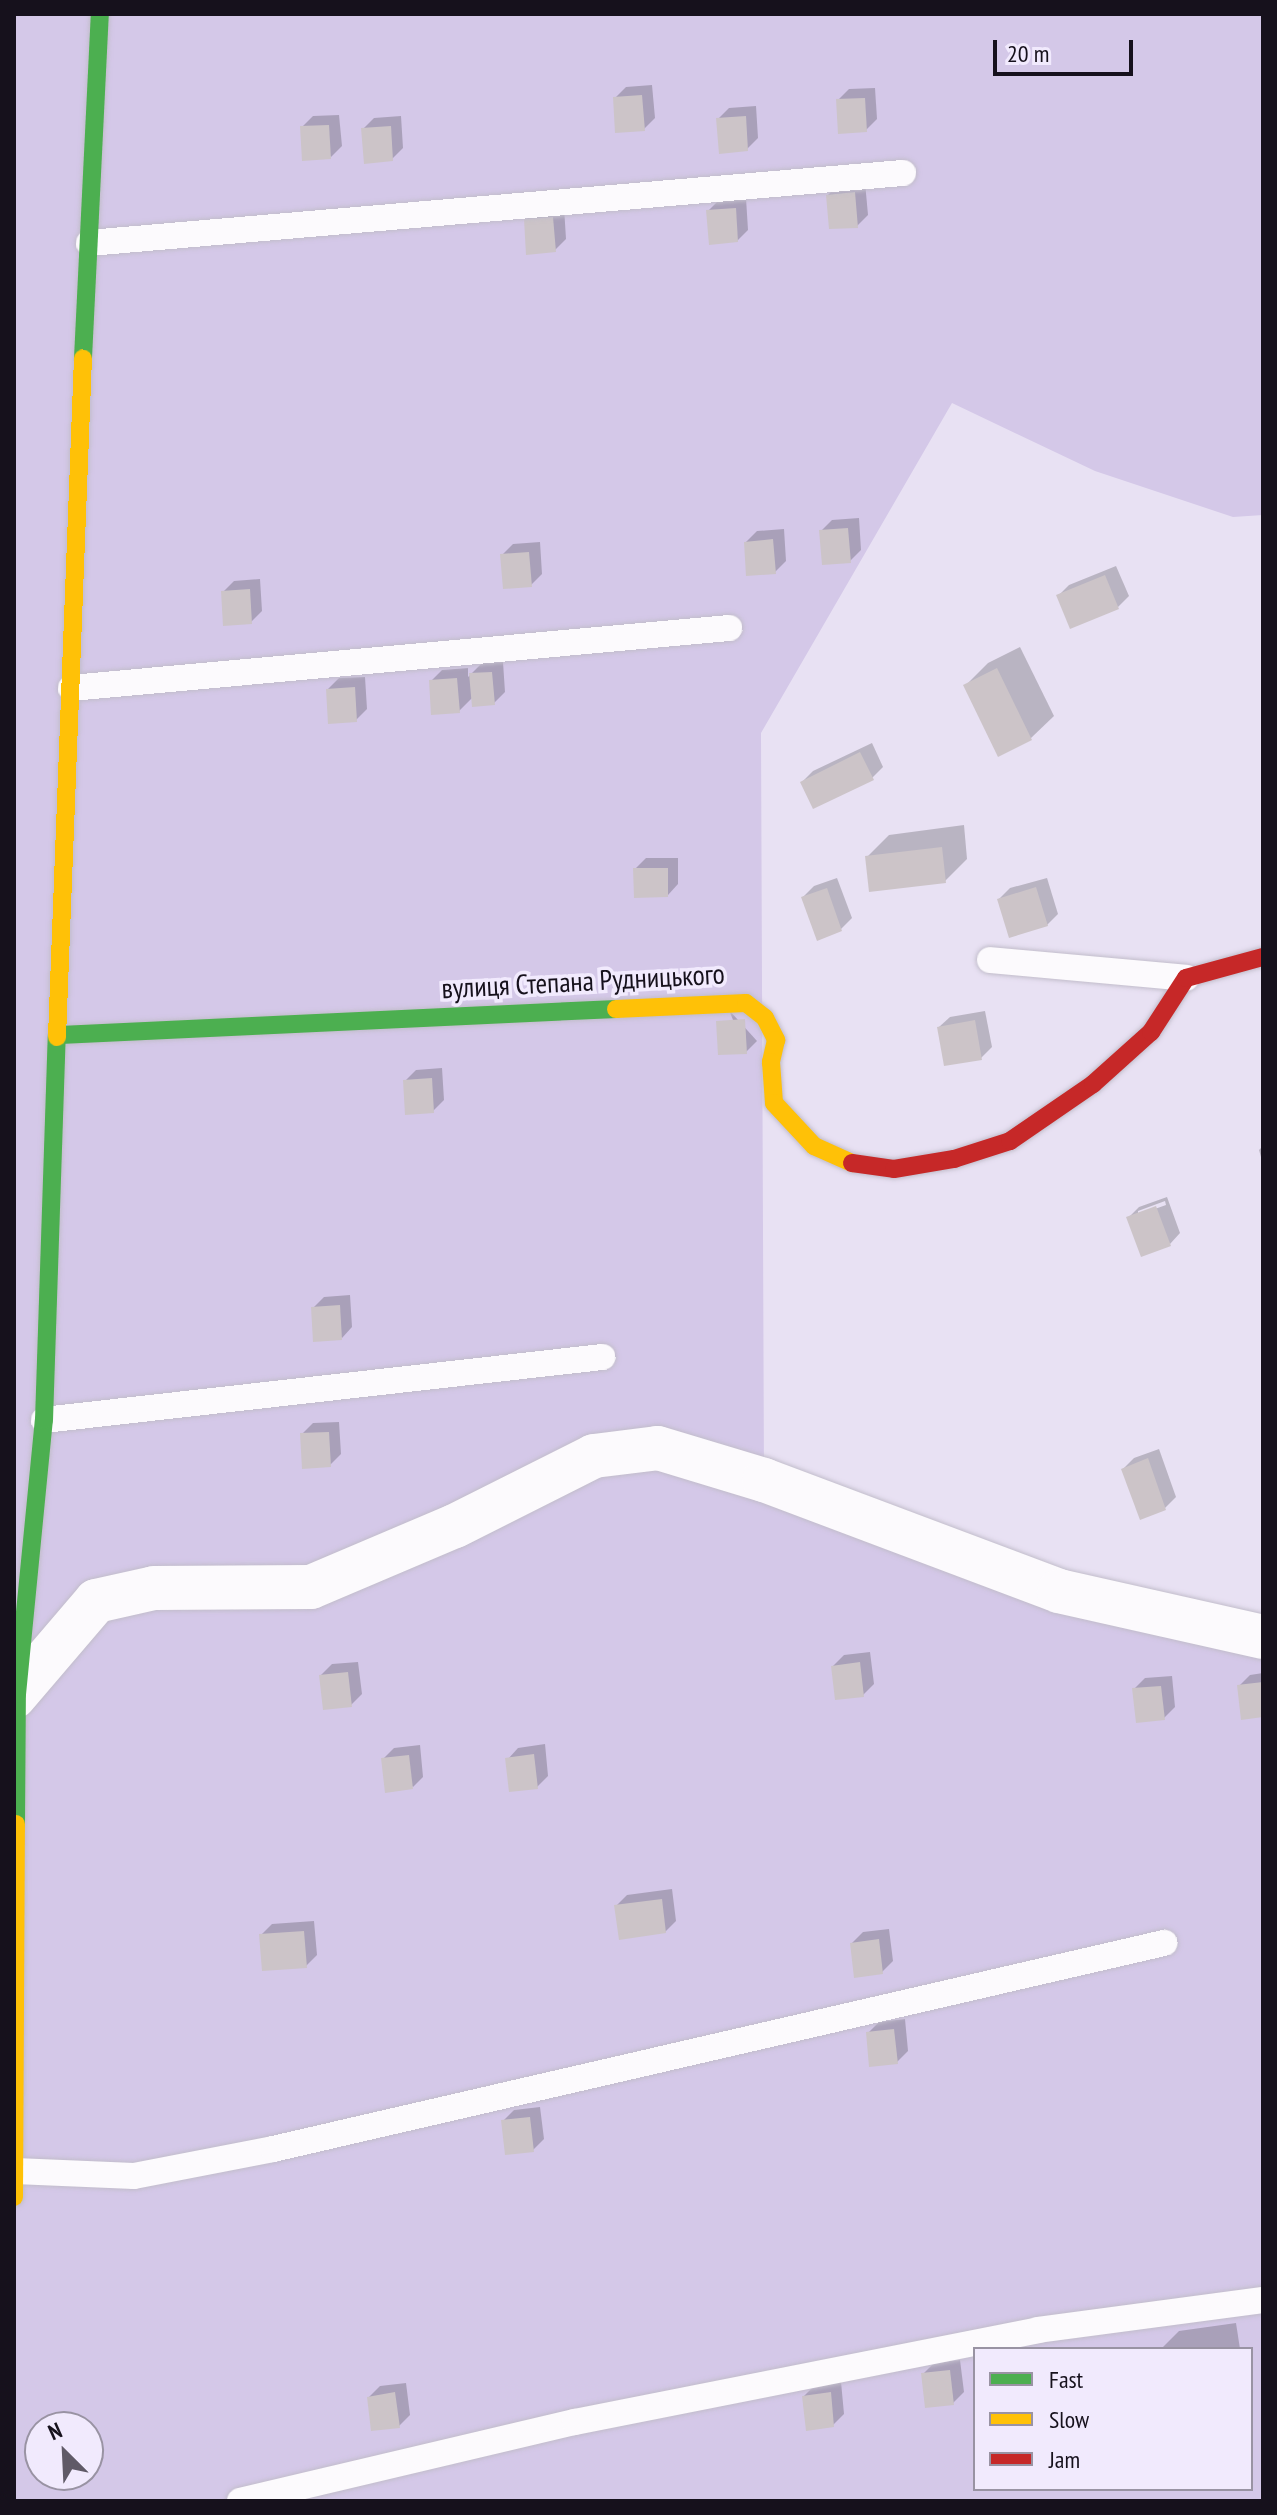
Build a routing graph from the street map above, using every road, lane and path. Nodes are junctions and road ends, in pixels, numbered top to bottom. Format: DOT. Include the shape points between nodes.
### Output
graph roads {
  1 [pos="100,14"];
  2 [pos="903,173"];
  3 [pos="89,243"];
  4 [pos="729,628"];
  5 [pos="71,688"];
  6 [pos="1263,957"];
  7 [pos="990,960"];
  8 [pos="1186,978"];
  9 [pos="60,1035"];
  10 [pos="602,1357"];
  11 [pos="44,1420"];
  12 [pos="1263,1637"];
  13 [pos="16,1695"];
  14 [pos="1164,1943"];
  15 [pos="14,2172"];
  16 [pos="14,2197"];
  17 [pos="1263,2300"];
  18 [pos="240,2501"];
  1 -- 3 [label="street"];
  2 -- 3 [label="lane"];
  3 -- 5 [label="street"];
  4 -- 5 [label="lane"];
  5 -- 9 [label="street"];
  6 -- 8 [label="street"];
  7 -- 8 [label="lane"];
  8 -- 9 [label="street, вулиця Степана Рудницького" via="1151,1032 1093,1084 1010,1141 954,1159 894,1169 861,1167 814,1146 774,1103 771,1062 776,1040 765,1018 746,1003"];
  9 -- 11 [label="street"];
  10 -- 11 [label="lane"];
  11 -- 13 [label="street"];
  12 -- 13 [label="street" via="1059,1591 764,1480 658,1448 594,1456 455,1526 311,1587 154,1588 96,1601"];
  13 -- 15 [label="street"];
  14 -- 15 [label="lane" via="273,2149 134,2176"];
  15 -- 16 [label="street"];
  17 -- 18 [label="lane" via="977,2342 575,2422"];
}
